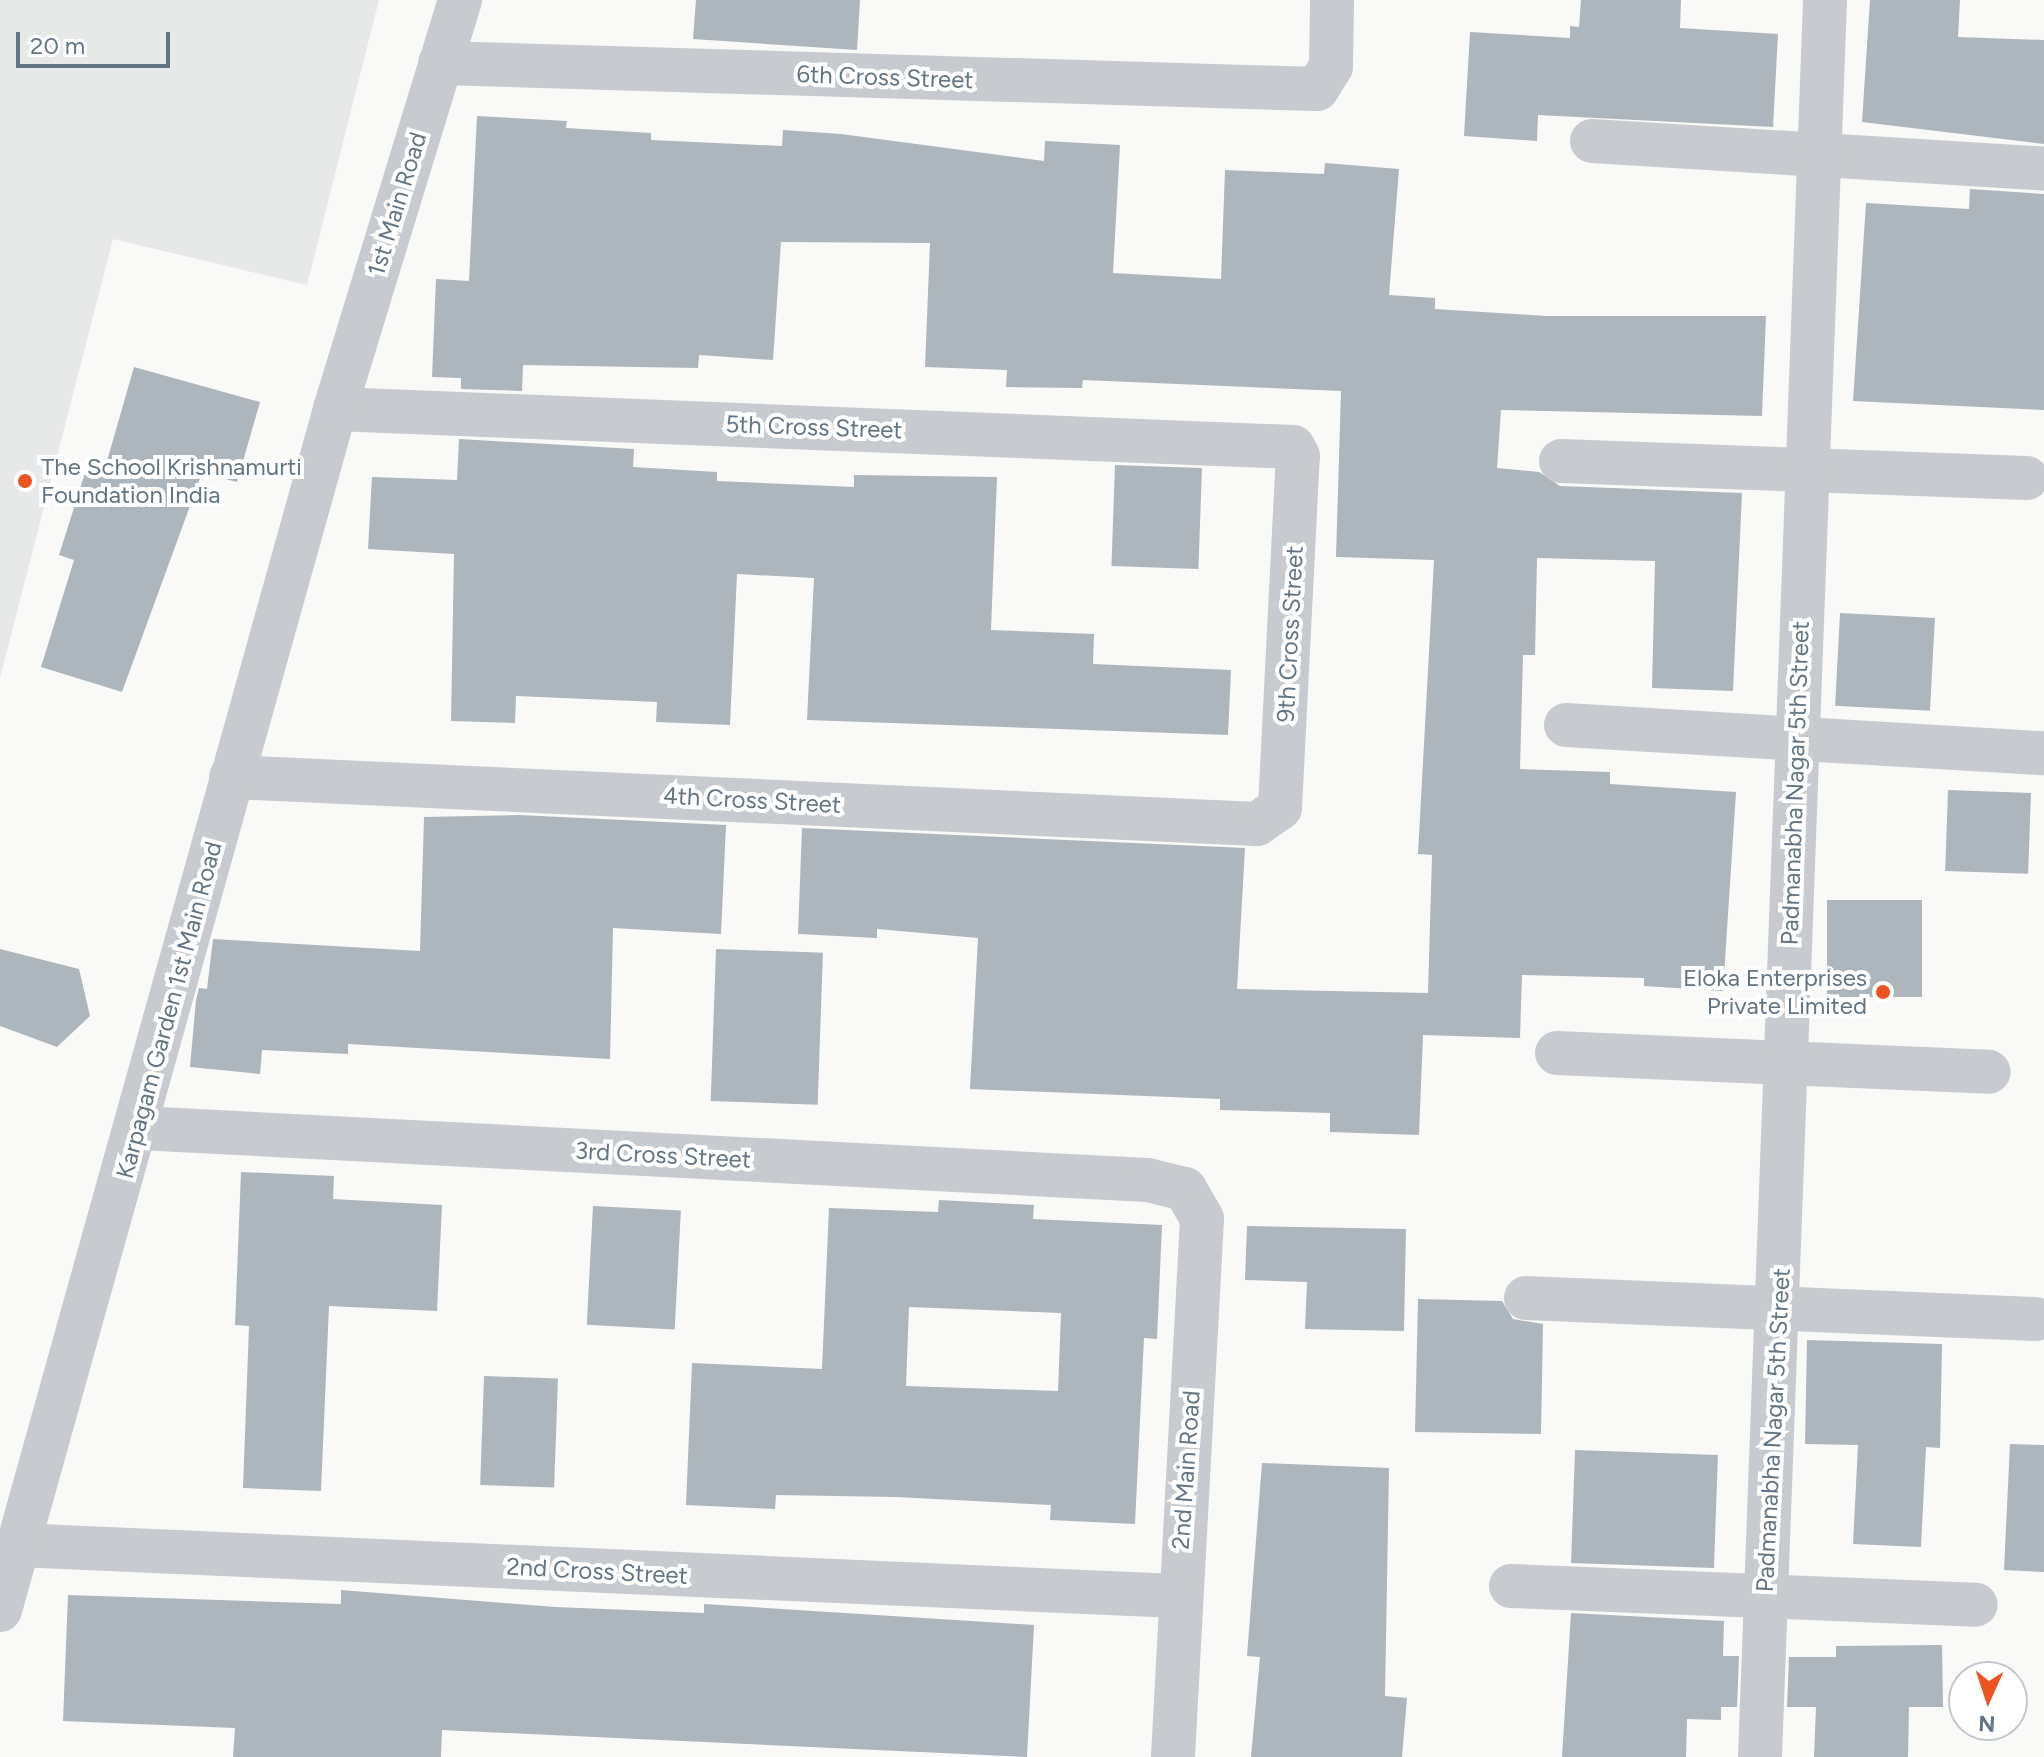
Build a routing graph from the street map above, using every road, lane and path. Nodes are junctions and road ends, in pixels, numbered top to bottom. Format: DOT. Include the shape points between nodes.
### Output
graph roads {
  1 [pos="460,0"];
  2 [pos="1332,0"];
  3 [pos="1825,0"];
  4 [pos="440,63"];
  5 [pos="1592,141"];
  6 [pos="1824,153"];
  7 [pos="2044,169"];
  8 [pos="335,409"];
  9 [pos="1293,447"];
  10 [pos="1561,461"];
  11 [pos="1810,467"];
  12 [pos="2027,478"];
  13 [pos="1566,725"];
  14 [pos="1794,742"];
  15 [pos="2043,753"];
  16 [pos="231,777"];
  17 [pos="1272,818"];
  18 [pos="1557,1053"];
  19 [pos="1786,1065"];
  20 [pos="1989,1072"];
  21 [pos="139,1128"];
  22 [pos="1185,1189"];
  23 [pos="1526,1298"];
  24 [pos="1779,1308"];
  25 [pos="2036,1319"];
  26 [pos="17,1545"];
  27 [pos="1511,1586"];
  28 [pos="1765,1595"];
  29 [pos="1177,1596"];
  30 [pos="1976,1605"];
  31 [pos="0,1610"];
  32 [pos="1173,1757"];
  33 [pos="1760,1757"];
  1 -- 4 [label="street, 1st Main Road"];
  2 -- 4 [label="street, 6th Cross Street" via="1326,79 1302,90"];
  3 -- 6 [label="street, Padmanabha Nagar 5th Street"];
  4 -- 8 [label="street, 1st Main Road"];
  5 -- 6 [label="street"];
  6 -- 7 [label="street"];
  6 -- 11 [label="street, Padmanabha Nagar 5th Street"];
  8 -- 9 [label="street, 5th Cross Street"];
  8 -- 16 [label="street, Karpagam Garden 1st Main Road"];
  9 -- 17 [label="street, 9th Cross Street" via="1298,456 1282,796"];
  10 -- 11 [label="street"];
  11 -- 12 [label="street"];
  11 -- 14 [label="street, Padmanabha Nagar 5th Street"];
  13 -- 14 [label="street"];
  14 -- 15 [label="street"];
  14 -- 19 [label="street, Padmanabha Nagar 5th Street"];
  16 -- 17 [label="street, 4th Cross Street" via="1257,824"];
  16 -- 21 [label="street, Karpagam Garden 1st Main Road"];
  18 -- 19 [label="street"];
  19 -- 20 [label="street"];
  19 -- 24 [label="street, Padmanabha Nagar 5th Street"];
  21 -- 22 [label="street, 3rd Cross Street" via="1148,1180"];
  21 -- 26 [label="street, Karpagam Garden 1st Main Road"];
  22 -- 29 [label="street, 2nd Main Road" via="1202,1219"];
  23 -- 24 [label="street"];
  24 -- 25 [label="street"];
  24 -- 28 [label="street, Padmanabha Nagar 5th Street"];
  26 -- 29 [label="street, 2nd Cross Street"];
  26 -- 31 [label="street, Karpagam Garden 1st Main Road"];
  27 -- 28 [label="street"];
  28 -- 30 [label="street"];
  28 -- 33 [label="street, Padmanabha Nagar 5th Street"];
  29 -- 32 [label="street, 2nd Main Road"];
}
